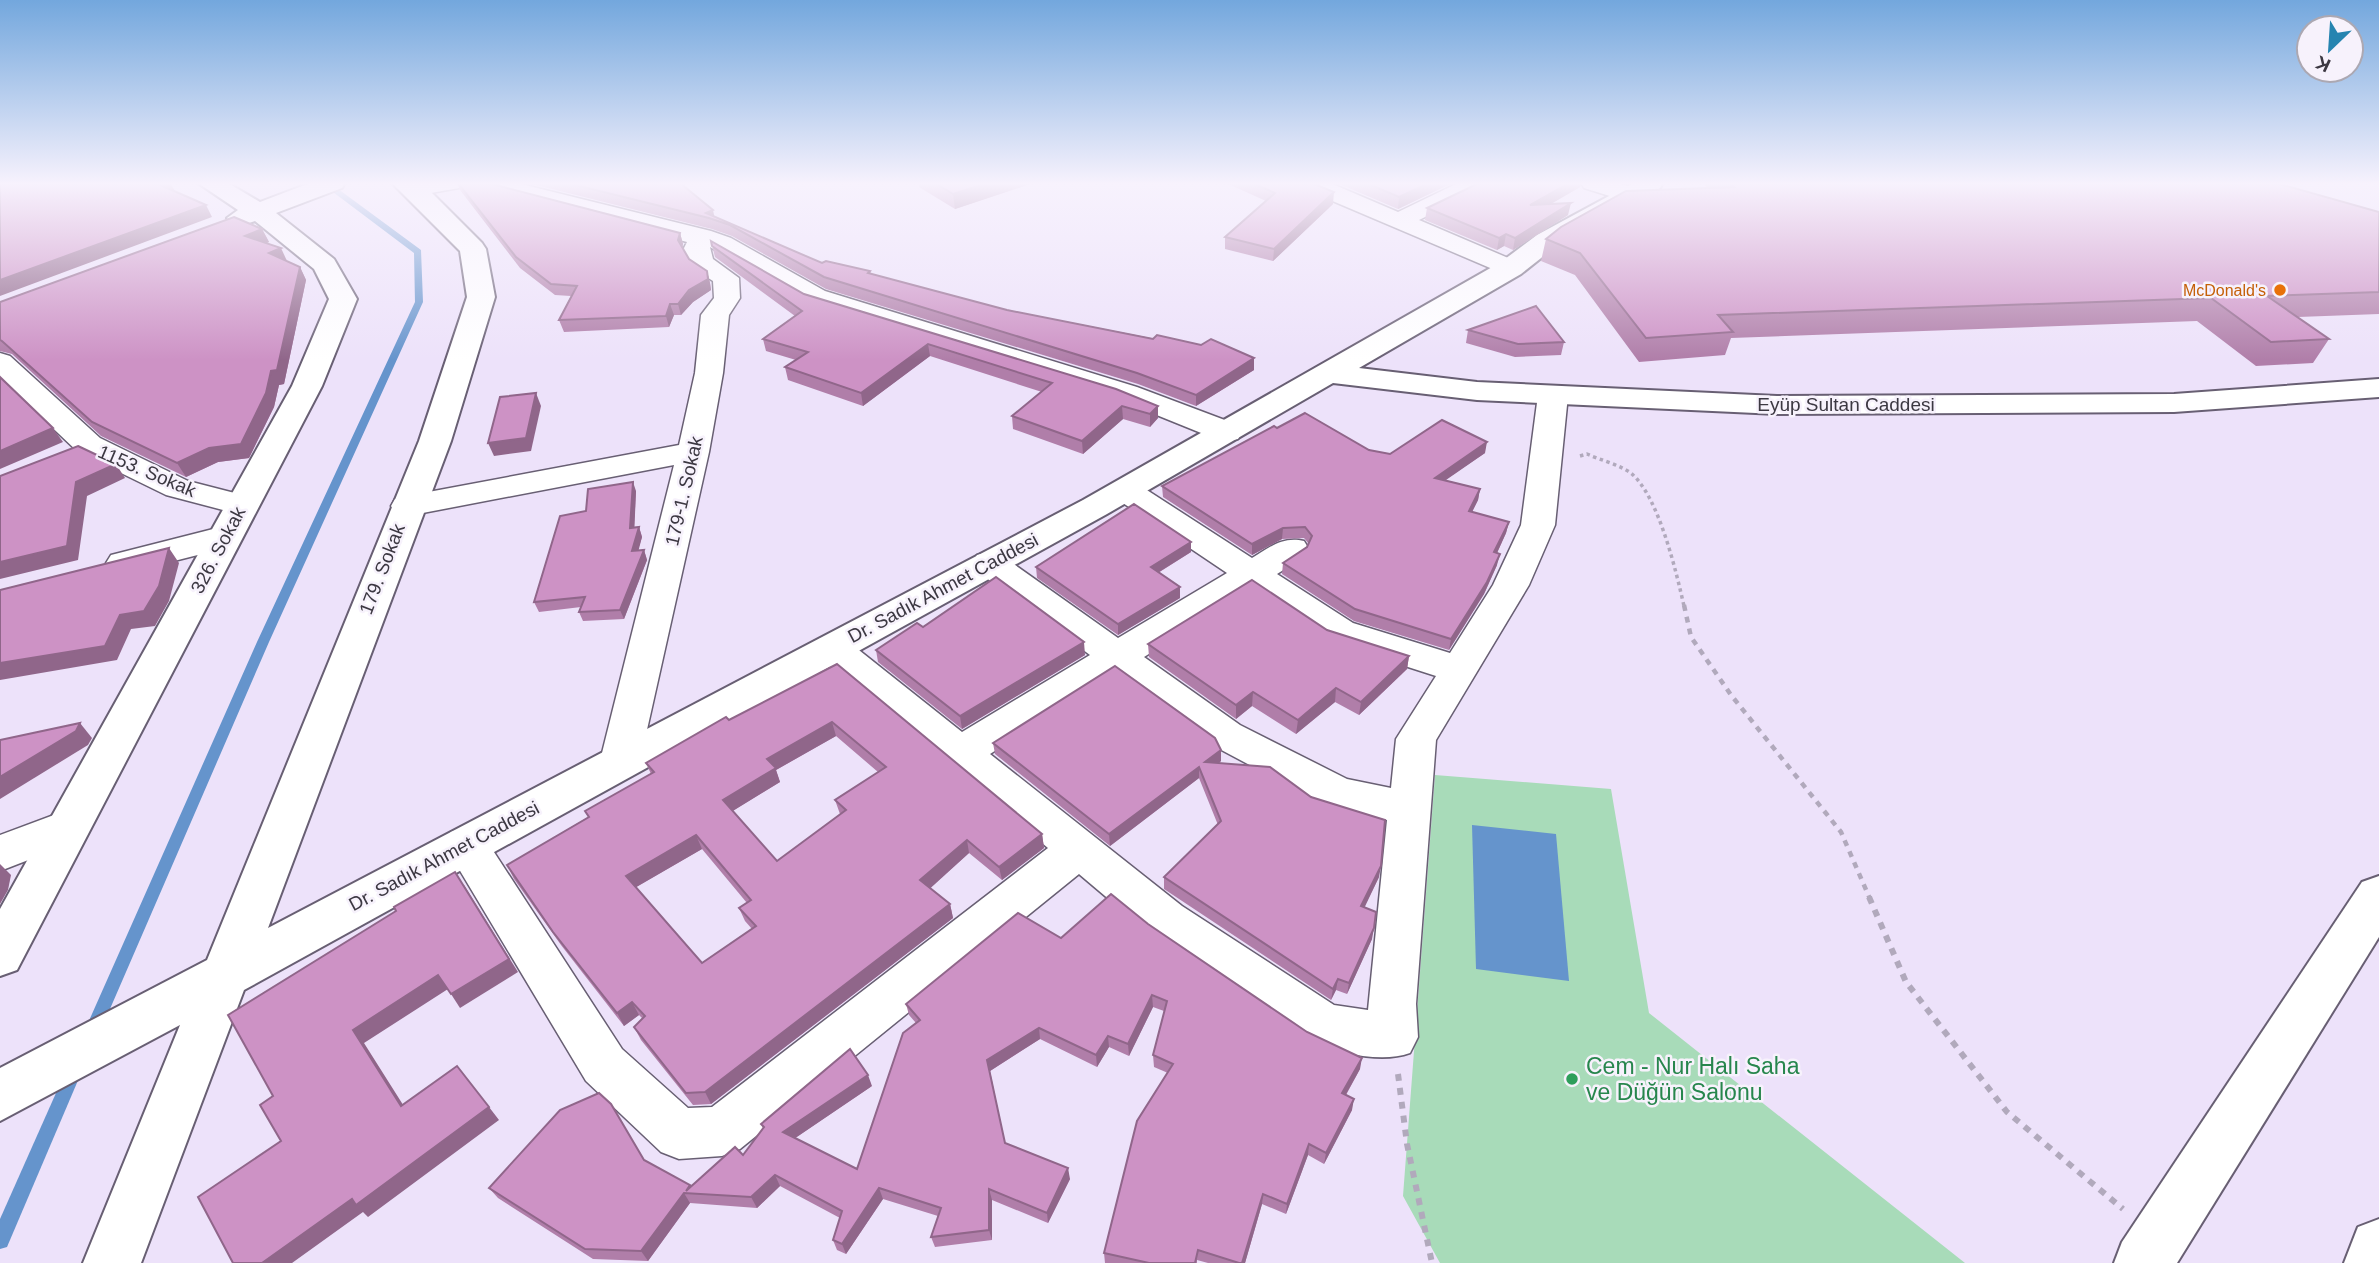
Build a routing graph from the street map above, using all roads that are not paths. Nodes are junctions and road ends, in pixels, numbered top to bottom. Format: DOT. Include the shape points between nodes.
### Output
graph roads {
  1 [pos="298,242"];
  2 [pos="466,242"];
  3 [pos="699,242"];
  4 [pos="719,242"];
  5 [pos="1448,242"];
  6 [pos="1545,242"];
  7 [pos="1511,268"];
  8 [pos="0,362"];
  9 [pos="1328,373"];
  10 [pos="2374,389"];
  11 [pos="1553,395"];
  12 [pos="1227,432"];
  13 [pos="694,452"];
  14 [pos="1125,490"];
  15 [pos="242,505"];
  16 [pos="407,506"];
  17 [pos="225,537"];
  18 [pos="1292,549"];
  19 [pos="989,563"];
  20 [pos="93,570"];
  21 [pos="1251,574"];
  22 [pos="832,648"];
  23 [pos="1117,658"];
  24 [pos="1458,669"];
  25 [pos="959,753"];
  26 [pos="620,761"];
  27 [pos="1412,809"];
  28 [pos="70,826"];
  29 [pos="466,844"];
  30 [pos="1080,848"];
  31 [pos="0,853"];
  32 [pos="2379,895"];
  33 [pos="0,955"];
  34 [pos="224,974"];
  35 [pos="0,1096"];
  36 [pos="2379,1248"];
  37 [pos="2151,1251"];
  38 [pos="112,1263"];
  39 [pos="2373,1263"];
  1 -- 15 [label="main road, 326. Sokak" via="325,265 343,299 307,386"];
  2 -- 16 [label="main road, 179. Sokak" via="473,249 481,297 435,441"];
  3 -- 13 [label="street, 179-1. Sokak" via="696,250 703,264 726,278 729,287 715,314"];
  4 -- 12 [label="street" via="816,297 1127,393"];
  5 -- 7 [label="street"];
  6 -- 7 [label="main road, Dr. Sadık Ahmet Caddesi"];
  7 -- 9 [label="main road, Dr. Sadık Ahmet Caddesi"];
  8 -- 15 [label="street, 1153. Sokak" via="77,451 177,488"];
  9 -- 11 [label="main road, Eyüp Sultan Caddesi"];
  9 -- 12 [label="main road, Dr. Sadık Ahmet Caddesi"];
  10 -- 11 [label="main road, Eyüp Sultan Caddesi" via="2161,404 1777,405"];
  11 -- 24 [label="street" via="1538,525 1511,585"];
  12 -- 14 [label="main road, Dr. Sadık Ahmet Caddesi"];
  13 -- 16 [label="street"];
  13 -- 26 [label="street, 179-1. Sokak"];
  14 -- 19 [label="main road, Dr. Sadık Ahmet Caddesi"];
  14 -- 21 [label="street"];
  15 -- 17 [label="main road, 326. Sokak"];
  16 -- 34 [label="main road, 179. Sokak"];
  17 -- 20 [label="street"];
  17 -- 28 [label="main road, 326. Sokak"];
  18 -- 21 [label="street"];
  19 -- 22 [label="main road, Dr. Sadık Ahmet Caddesi"];
  19 -- 23 [label="street"];
  21 -- 23 [label="street"];
  21 -- 24 [label="street" via="1340,632"];
  22 -- 25 [label="street"];
  22 -- 26 [label="main road, Dr. Sadık Ahmet Caddesi"];
  23 -- 25 [label="street"];
  23 -- 27 [label="street" via="1226,735 1338,793"];
  24 -- 27 [label="street" via="1416,739"];
  25 -- 30 [label="street"];
  26 -- 29 [label="main road, Dr. Sadık Ahmet Caddesi"];
  27 -- 30 [label="street" via="1392,1004 1393,1037 1324,1025 1166,920"];
  28 -- 31 [label="street"];
  28 -- 33 [label="main road, 326. Sokak"];
  29 -- 30 [label="street" via="604,1065 679,1134 722,1130"];
  29 -- 34 [label="main road, Dr. Sadık Ahmet Caddesi"];
  32 -- 37 [label="main road"];
  34 -- 35 [label="main road, Dr. Sadık Ahmet Caddesi"];
  34 -- 38 [label="main road, 179. Sokak"];
  36 -- 39 [label="main road"];
}
